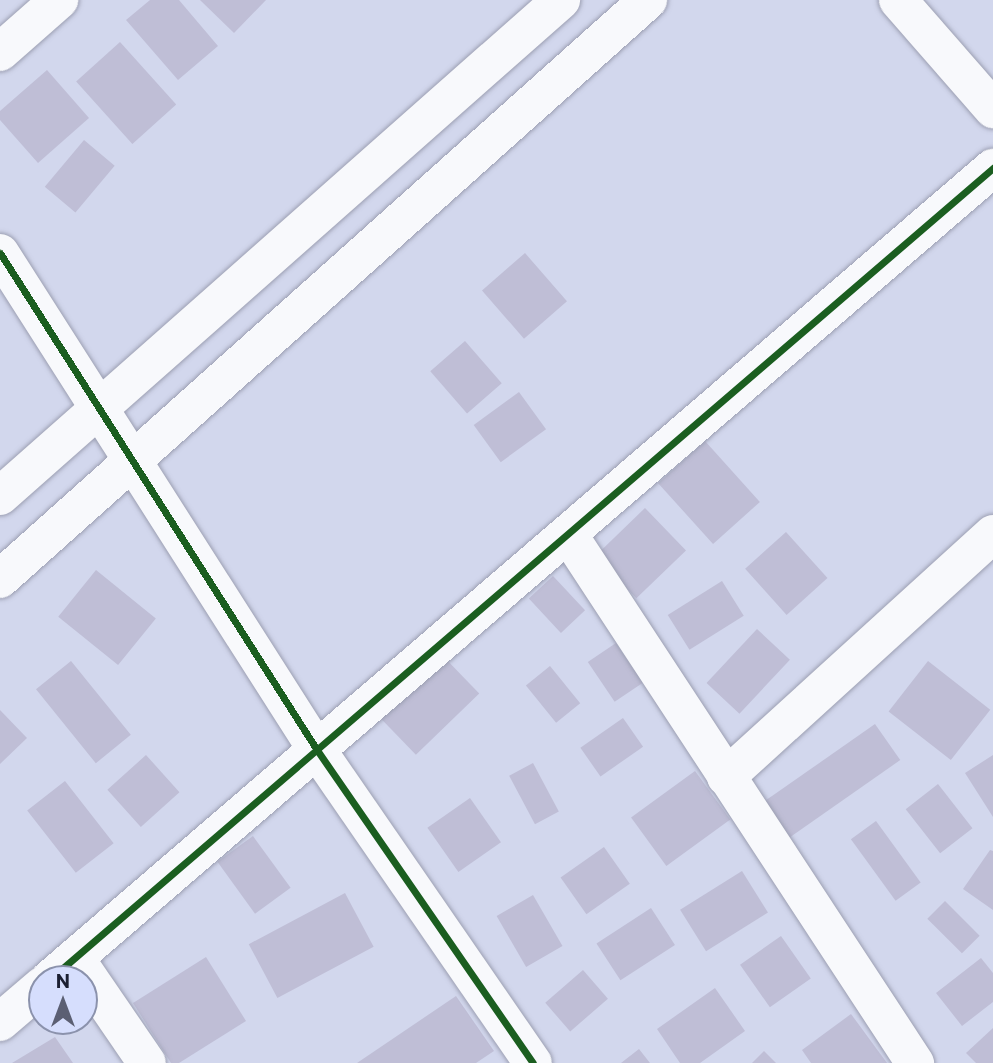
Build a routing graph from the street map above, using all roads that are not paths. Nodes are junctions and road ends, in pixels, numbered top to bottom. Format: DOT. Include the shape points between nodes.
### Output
graph roads {
  1 [pos="59,0"];
  2 [pos="561,0"];
  3 [pos="648,0"];
  4 [pos="898,0"];
  5 [pos="0,52"];
  6 [pos="993,109"];
  7 [pos="993,168"];
  8 [pos="0,253"];
  9 [pos="96,410"];
  10 [pos="132,463"];
  11 [pos="0,496"];
  12 [pos="568,534"];
  13 [pos="993,534"];
  14 [pos="0,579"];
  15 [pos="317,750"];
  16 [pos="726,777"];
  17 [pos="67,965"];
  18 [pos="28,998"];
  19 [pos="98,1009"];
  20 [pos="0,1022"];
  21 [pos="147,1063"];
  22 [pos="533,1063"];
  23 [pos="915,1063"];
  1 -- 5 [label="street"];
  2 -- 9 [label="street"];
  3 -- 10 [label="street"];
  4 -- 6 [label="street"];
  7 -- 12 [label="street"];
  8 -- 9 [label="street"];
  9 -- 10 [label="street"];
  9 -- 11 [label="street"];
  10 -- 14 [label="street"];
  10 -- 15 [label="street"];
  12 -- 15 [label="street"];
  12 -- 16 [label="street"];
  13 -- 16 [label="street"];
  15 -- 17 [label="street"];
  15 -- 22 [label="street"];
  16 -- 23 [label="street"];
  18 -- 20 [label="street"];
  19 -- 21 [label="street"];
}
